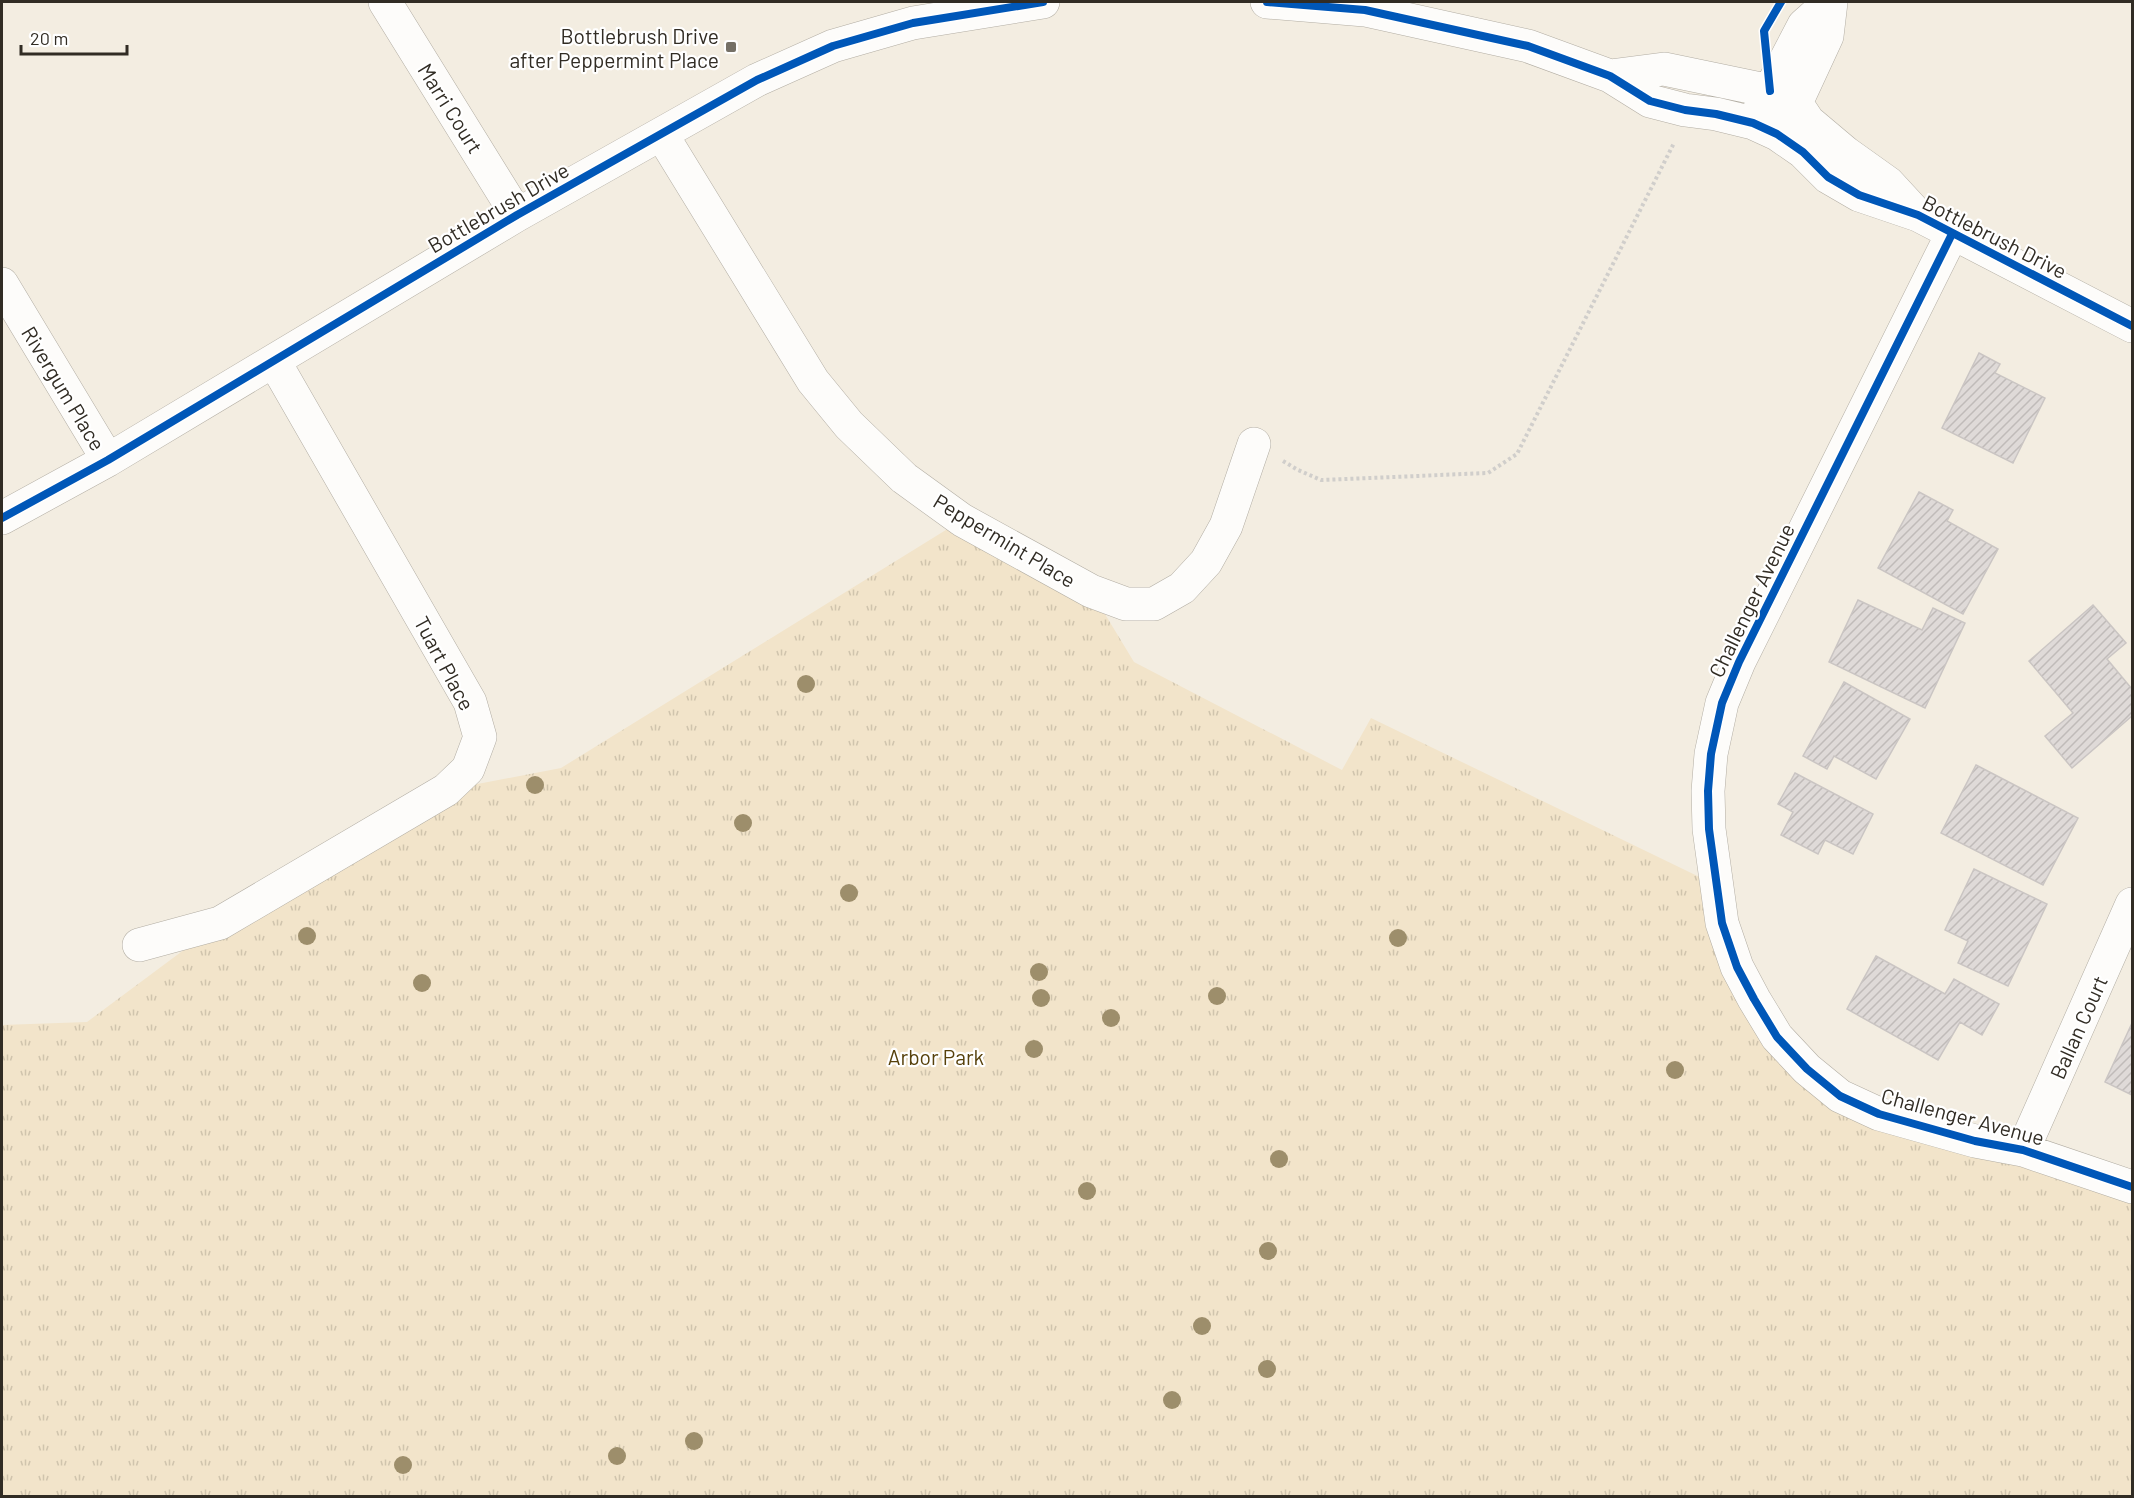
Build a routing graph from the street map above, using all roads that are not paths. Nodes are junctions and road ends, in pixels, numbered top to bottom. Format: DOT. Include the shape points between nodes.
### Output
graph roads {
  1 [pos="385,2"];
  2 [pos="1042,2"];
  3 [pos="1267,2"];
  4 [pos="1831,2"];
  5 [pos="1610,76"];
  6 [pos="1783,97"];
  7 [pos="1765,128"];
  8 [pos="662,135"];
  9 [pos="517,215"];
  10 [pos="1918,215"];
  11 [pos="1952,234"];
  12 [pos="2,284"];
  13 [pos="2133,326"];
  14 [pos="274,361"];
  15 [pos="1254,444"];
  16 [pos="108,460"];
  17 [pos="2,518"];
  18 [pos="2133,904"];
  19 [pos="140,945"];
  20 [pos="2023,1150"];
  21 [pos="2133,1186"];
  1 -- 9 [label="street, Marri Court"];
  2 -- 8 [label="street, Bottlebrush Drive" via="913,23 832,46 756,80"];
  3 -- 5 [label="street, Bottlebrush Drive" via="1365,10 1452,28 1528,46"];
  4 -- 6 [label="street" via="1827,36"];
  5 -- 6 [label="street, Bottlebrush Drive" via="1664,69"];
  5 -- 7 [label="street, Bottlebrush Drive" via="1650,101"];
  6 -- 7 [label="street"];
  6 -- 10 [label="street, Bottlebrush Drive" via="1846,153 1888,183"];
  7 -- 10 [label="street, Bottlebrush Drive" via="1803,152 1828,177 1859,195"];
  8 -- 9 [label="street, Bottlebrush Drive"];
  8 -- 15 [label="street, Peppermint Place" via="813,381 849,425 904,478 962,520 1091,591 1126,604 1154,604 1182,588 1206,562 1226,526"];
  9 -- 14 [label="street, Bottlebrush Drive"];
  10 -- 11 [label="street, Bottlebrush Drive"];
  11 -- 13 [label="street, Bottlebrush Drive"];
  11 -- 20 [label="street, Challenger Avenue" via="1726,693 1711,754 1709,830 1722,923 1737,967 1777,1037 1807,1069 1840,1096 1879,1114"];
  12 -- 16 [label="street, Rivergum Place"];
  14 -- 16 [label="street, Bottlebrush Drive"];
  14 -- 19 [label="street, Tuart Place" via="470,702 480,737 468,769 446,790 220,923"];
  16 -- 17 [label="street, Bottlebrush Drive"];
  18 -- 20 [label="street, Ballan Court"];
  20 -- 21 [label="street, Challenger Avenue"];
}
